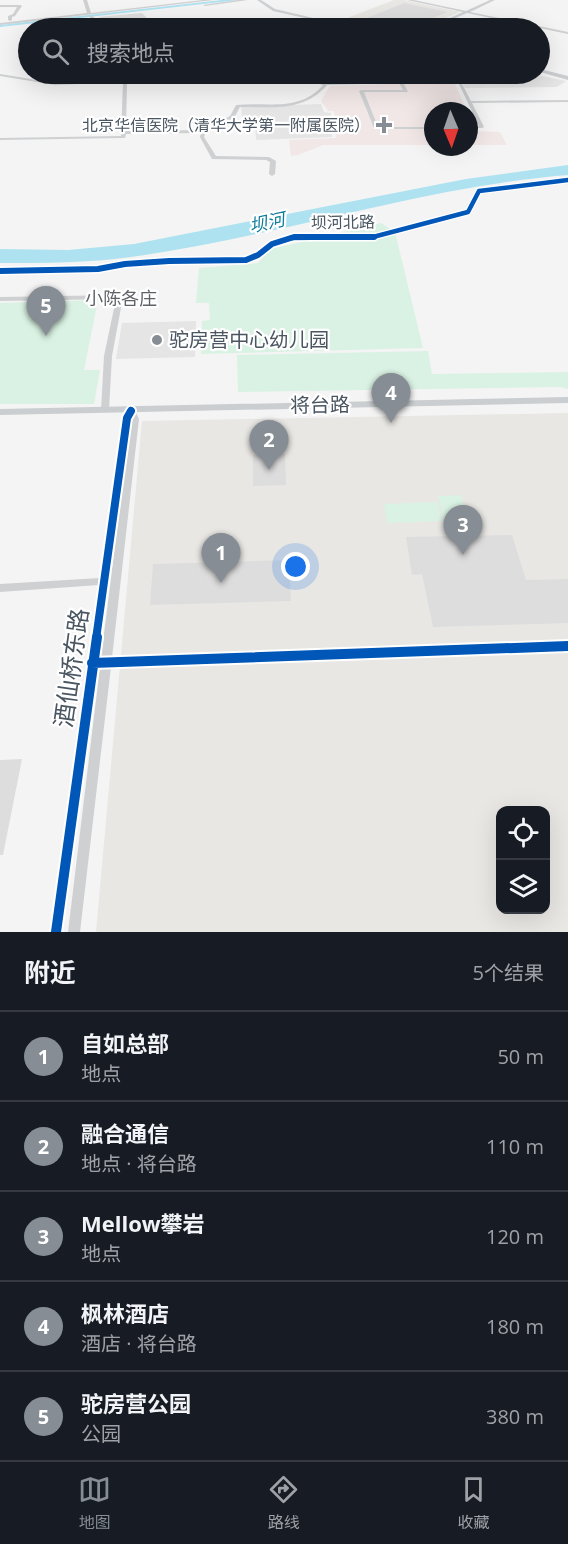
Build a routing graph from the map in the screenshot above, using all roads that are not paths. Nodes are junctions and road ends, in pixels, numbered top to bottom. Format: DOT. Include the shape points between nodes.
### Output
graph roads {
  1 [pos="85,0"];
  2 [pos="212,0"];
  3 [pos="246,0"];
  4 [pos="259,0"];
  5 [pos="410,0"];
  6 [pos="493,0"];
  7 [pos="0,6"];
  8 [pos="466,12"];
  9 [pos="89,13"];
  10 [pos="40,18"];
  11 [pos="92,18"];
  12 [pos="310,18"];
  13 [pos="453,18"];
  14 [pos="495,18"];
  15 [pos="18,20"];
  16 [pos="11,21"];
  17 [pos="0,22"];
  18 [pos="550,29"];
  19 [pos="568,33"];
  20 [pos="550,74"];
  21 [pos="0,75"];
  22 [pos="18,78"];
  23 [pos="568,78"];
  24 [pos="125,84"];
  25 [pos="326,84"];
  26 [pos="402,84"];
  27 [pos="460,84"];
  28 [pos="568,101"];
  29 [pos="469,102"];
  30 [pos="424,128"];
  31 [pos="204,131"];
  32 [pos="124,133"];
  33 [pos="0,139"];
  34 [pos="272,174"];
  35 [pos="0,299"];
  36 [pos="568,400"];
  37 [pos="105,410"];
  38 [pos="131,410"];
  39 [pos="0,412"];
  40 [pos="103,581"];
  41 [pos="0,588"];
  42 [pos="568,646"];
  43 [pos="92,663"];
  44 [pos="106,663"];
  45 [pos="56,932"];
  46 [pos="74,932"];
  1 -- 9 [label="street"];
  2 -- 9 [label="street"];
  3 -- 11 [label="street"];
  4 -- 12 [label="street" via="269,8"];
  5 -- 8 [label="street"];
  6 -- 8 [label="street"];
  7 -- 16 [label="street" via="20,6 10,16"];
  8 -- 13 [label="street"];
  8 -- 14 [label="street"];
  9 -- 10 [label="street"];
  15 -- 16 [label="street"];
  16 -- 17 [label="street"];
  18 -- 19 [label="street"];
  20 -- 23 [label="main road"];
  21 -- 22 [label="street"];
  24 -- 32 [label="street"];
  25 -- 31 [label="street" via="320,94 297,104 238,106 232,117"];
  26 -- 30 [label="street" via="406,91 361,91 376,128"];
  27 -- 29 [label="street"];
  28 -- 29 [label="street"];
  31 -- 32 [label="street"];
  31 -- 34 [label="street" via="202,137 214,158 267,158 273,161"];
  32 -- 33 [label="street" via="123,137"];
  35 -- 37 [label="street" via="120,297 108,356"];
  36 -- 38 [label="main road, 将台路"];
  37 -- 38 [label="main road, 将台路"];
  37 -- 39 [label="main road, 将台路"];
  38 -- 40 [label="street, 酒仙桥东路"];
  38 -- 44 [label="street, 酒仙桥东路" via="135,419"];
  40 -- 41 [label="street"];
  40 -- 43 [label="street, 酒仙桥东路"];
  42 -- 44 [label="street"];
  43 -- 44 [label="street"];
  43 -- 45 [label="street, 酒仙桥东路"];
  44 -- 46 [label="street, 酒仙桥东路"];
}
